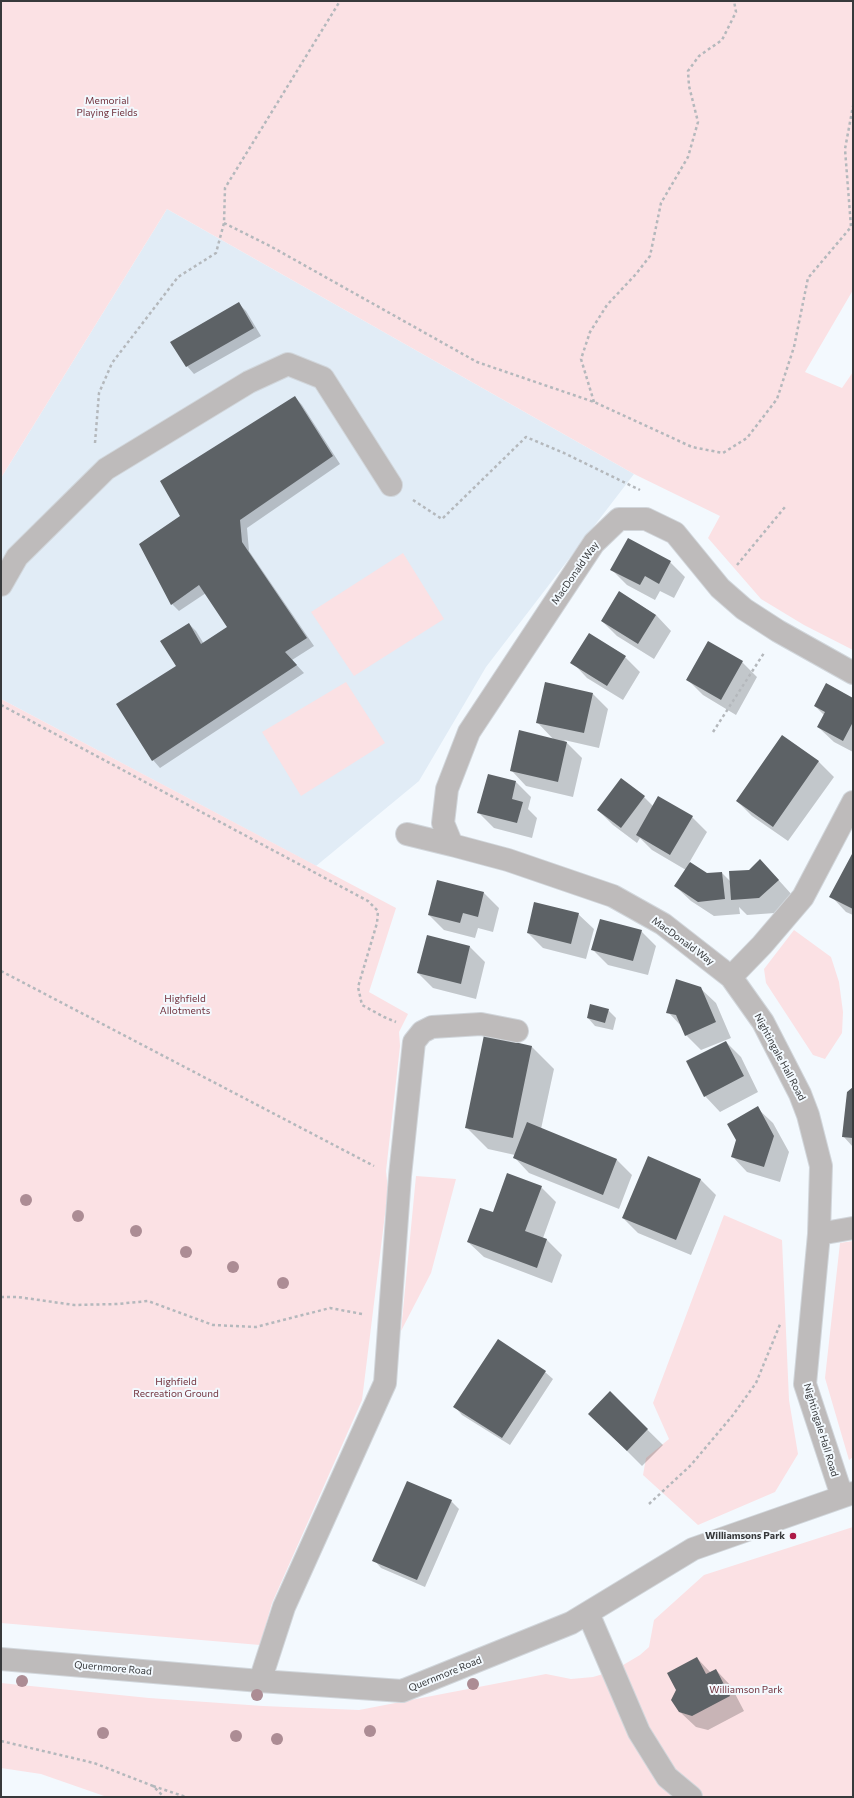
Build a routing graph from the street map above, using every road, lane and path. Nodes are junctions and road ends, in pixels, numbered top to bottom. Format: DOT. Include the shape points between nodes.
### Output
graph roads {
  1 [pos="340,1"];
  2 [pos="734,1"];
  3 [pos="853,106"];
  4 [pos="224,223"];
  5 [pos="594,402"];
  6 [pos="106,469"];
  7 [pos="391,485"];
  8 [pos="785,507"];
  9 [pos="646,519"];
  10 [pos="1,585"];
  11 [pos="720,588"];
  12 [pos="778,631"];
  13 [pos="853,673"];
  14 [pos="1,705"];
  15 [pos="713,732"];
  16 [pos="853,802"];
  17 [pos="407,834"];
  18 [pos="452,845"];
  19 [pos="1,971"];
  20 [pos="731,977"];
  21 [pos="517,1031"];
  22 [pos="422,1032"];
  23 [pos="400,1176"];
  24 [pos="853,1228"];
  25 [pos="819,1234"];
  26 [pos="1,1297"];
  27 [pos="365,1315"];
  28 [pos="782,1319"];
  29 [pos="847,1494"];
  30 [pos="649,1504"];
  31 [pos="588,1613"];
  32 [pos="1,1659"];
  33 [pos="260,1681"];
  34 [pos="1,1741"];
  35 [pos="153,1786"];
  36 [pos="164,1797"];
  37 [pos="186,1797"];
  38 [pos="691,1797"];
  1 -- 4 [label="path" via="225,188"];
  2 -- 5 [label="path" via="736,12 722,40 699,56 688,71 698,122 688,157 661,203 650,256 606,305 590,332 581,359"];
  3 -- 5 [label="path" via="845,149 851,227 808,278 794,347 777,399 747,438 723,453 692,448"];
  4 -- 5 [label="path" via="477,362"];
  4 -- 6 [label="path" via="216,253 178,277 112,364 99,393 95,448"];
  6 -- 7 [label="street" via="249,382 288,364 323,378"];
  6 -- 10 [label="street" via="17,557"];
  7 -- 9 [label="path" via="442,518 526,438 564,453 646,493"];
  8 -- 11 [label="path"];
  9 -- 11 [label="street, MacDonald Way" via="675,533"];
  9 -- 18 [label="street, MacDonald Way" via="619,519 594,543 469,732 447,789 443,823"];
  11 -- 12 [label="street, MacDonald Way" via="744,609"];
  12 -- 13 [label="street, MacDonald Way"];
  12 -- 15 [label="path"];
  14 -- 22 [label="path" via="368,901 378,911 377,923 358,987 362,1005"];
  16 -- 20 [label="street" via="802,897"];
  17 -- 18 [label="street, MacDonald Way"];
  18 -- 20 [label="street, MacDonald Way" via="508,860 612,896 663,924"];
  19 -- 23 [label="path" via="363,1161"];
  20 -- 25 [label="street, Nightingale Hall Road" via="763,1022 808,1115 821,1166"];
  21 -- 22 [label="street" via="481,1024 432,1027"];
  22 -- 23 [label="street" via="414,1042"];
  23 -- 33 [label="street" via="385,1383 284,1607"];
  24 -- 25 [label="street"];
  25 -- 29 [label="street, Nightingale Hall Road" via="805,1384"];
  26 -- 27 [label="path" via="74,1305 148,1301 213,1325 256,1327 330,1308"];
  28 -- 30 [label="path" via="756,1383 733,1415 691,1465"];
  29 -- 31 [label="street, Quernmore Road" via="693,1548"];
  31 -- 33 [label="street, Quernmore Road" via="571,1623 402,1691"];
  31 -- 38 [label="street" via="639,1732 667,1777"];
  32 -- 33 [label="street, Quernmore Road"];
  34 -- 35 [label="path" via="94,1763"];
  35 -- 36 [label="path"];
  35 -- 37 [label="path"];
}
